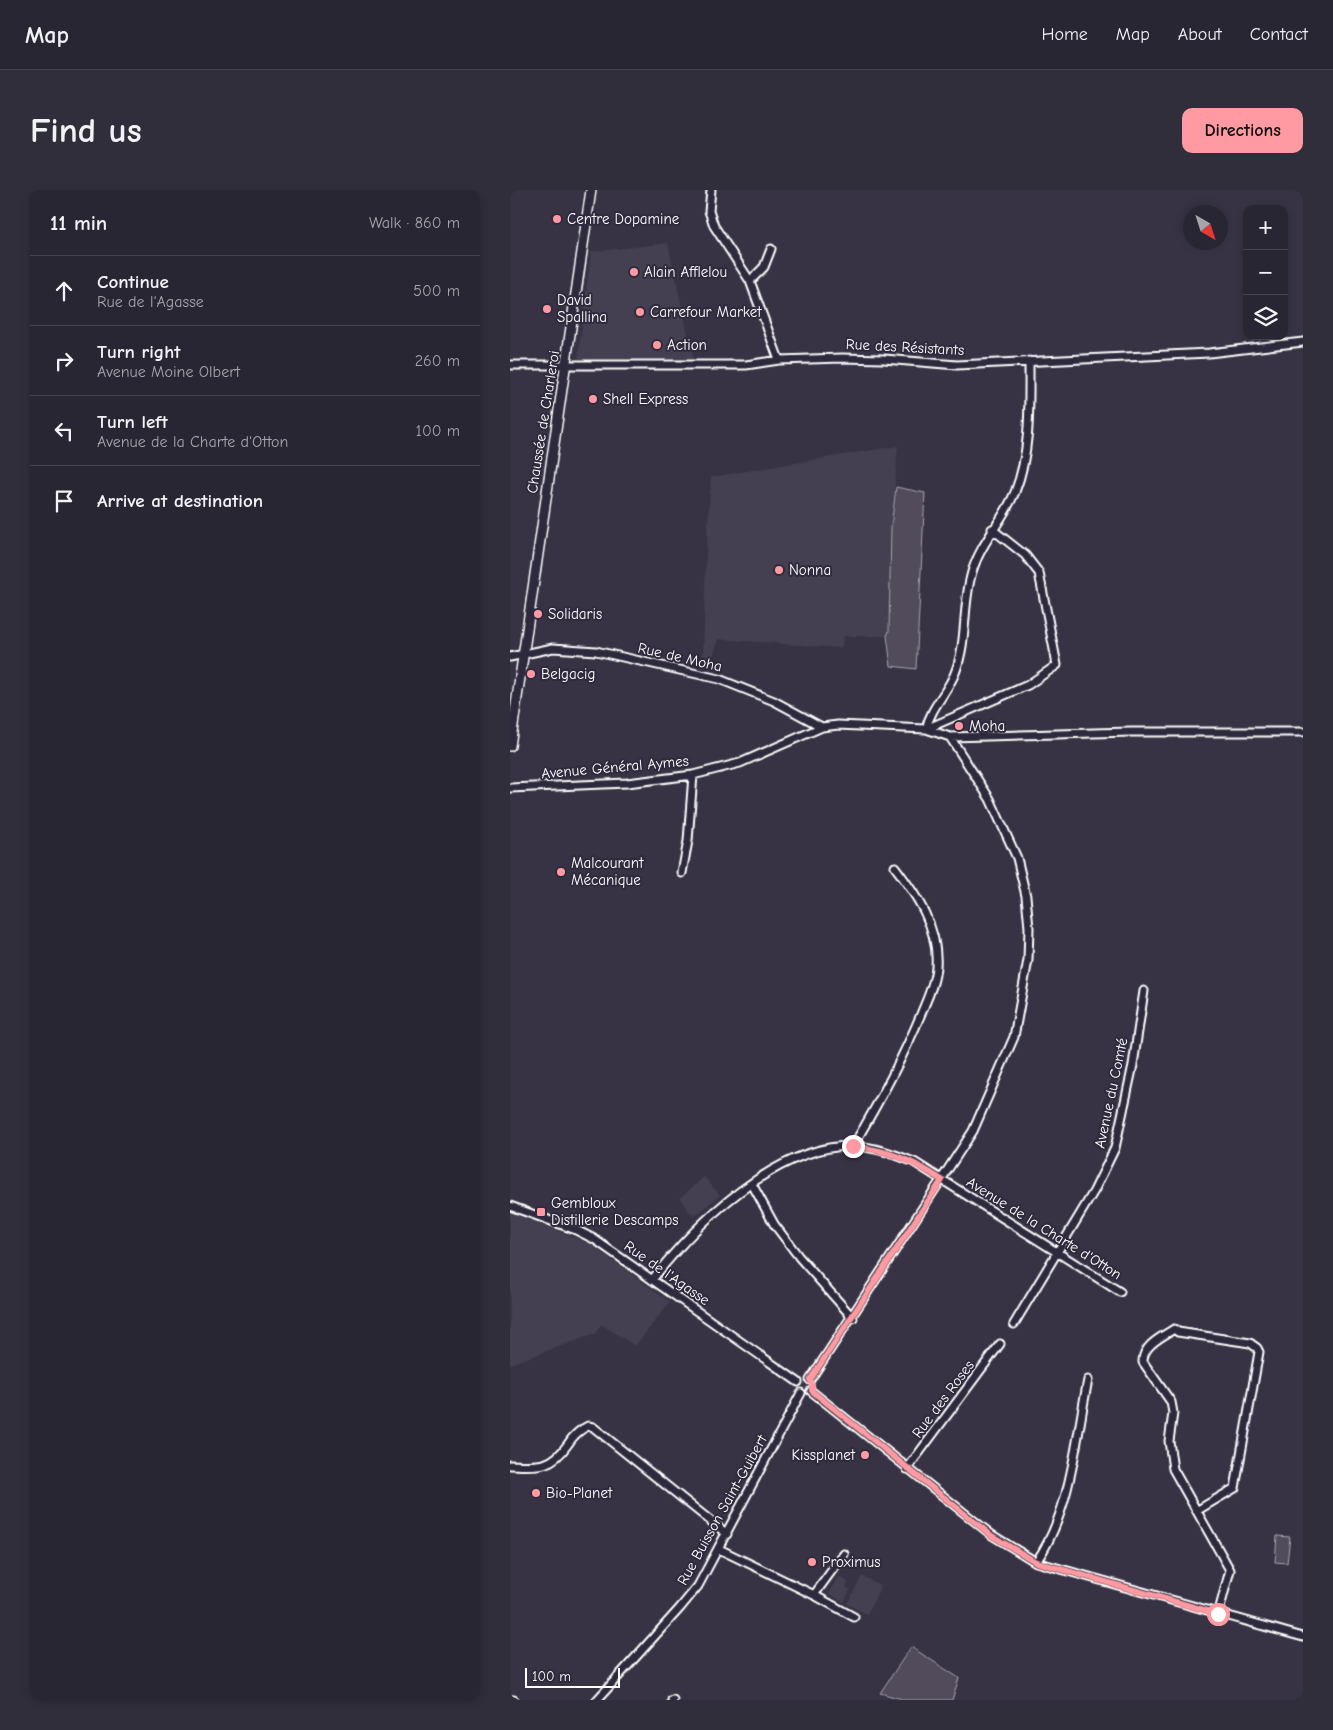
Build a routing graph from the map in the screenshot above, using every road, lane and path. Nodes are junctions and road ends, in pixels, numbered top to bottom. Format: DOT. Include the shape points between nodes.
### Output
graph roads {
  1 [pos="591,190"];
  2 [pos="711,190"];
  3 [pos="771,249"];
  4 [pos="750,281"];
  5 [pos="1303,342"];
  6 [pos="779,360"];
  7 [pos="1029,361"];
  8 [pos="510,365"];
  9 [pos="566,366"];
  10 [pos="992,529"];
  11 [pos="523,654"];
  12 [pos="510,657"];
  13 [pos="822,727"];
  14 [pos="926,729"];
  15 [pos="1303,732"];
  16 [pos="950,737"];
  17 [pos="510,746"];
  18 [pos="693,775"];
  19 [pos="510,788"];
  20 [pos="895,867"];
  21 [pos="682,873"];
  22 [pos="1144,991"];
  23 [pos="853,1146"];
  24 [pos="942,1180"];
  25 [pos="752,1184"];
  26 [pos="510,1206"];
  27 [pos="1056,1252"];
  28 [pos="652,1280"];
  29 [pos="1120,1292"];
  30 [pos="853,1318"];
  31 [pos="1014,1324"];
  32 [pos="1000,1344"];
  33 [pos="810,1380"];
  34 [pos="1088,1380"];
  35 [pos="798,1382"];
  36 [pos="812,1391"];
  37 [pos="801,1393"];
  38 [pos="510,1465"];
  39 [pos="907,1469"];
  40 [pos="1198,1510"];
  41 [pos="727,1534"];
  42 [pos="719,1549"];
  43 [pos="844,1554"];
  44 [pos="1036,1562"];
  45 [pos="814,1595"];
  46 [pos="1218,1614"];
  47 [pos="854,1617"];
  48 [pos="1303,1637"];
  49 [pos="597,1700"];
  1 -- 9 [label="main road, Chaussée de Charleroi"];
  2 -- 4 [label="street" via="709,211 714,226"];
  3 -- 4 [label="street" via="764,267"];
  4 -- 6 [label="street"];
  5 -- 7 [label="street, Rue des Résistants" via="1209,353"];
  6 -- 7 [label="street, Rue des Résistants" via="884,359 957,366"];
  6 -- 9 [label="street, Rue des Résistants" via="746,365"];
  7 -- 10 [label="street" via="1027,435 1020,475 1015,492"];
  8 -- 9 [label="street, Rue des Résistants"];
  9 -- 11 [label="main road, Chaussée de Charleroi"];
  10 -- 14 [label="street" via="977,556 970,578 955,673 929,715"];
  10 -- 14 [label="street, Avenue Général Aymes" via="1025,555 1039,573 1057,665 1028,685"];
  11 -- 12 [label="street, Rue de Moha"];
  11 -- 13 [label="street, Rue de Moha" via="572,648 719,679 774,701"];
  11 -- 17 [label="main road, Chaussée de Charleroi"];
  13 -- 14 [label="street, Avenue Général Aymes"];
  13 -- 18 [label="street, Avenue Général Aymes" via="740,763"];
  14 -- 16 [label="street"];
  15 -- 16 [label="street"];
  16 -- 24 [label="street" via="990,799 1017,858 1029,928 1028,960 1014,1037 973,1131"];
  18 -- 19 [label="street, Avenue Général Aymes" via="621,783"];
  18 -- 21 [label="street"];
  20 -- 23 [label="street" via="920,900 929,921 936,967 932,986 913,1032"];
  22 -- 27 [label="street, Avenue du Comté" via="1131,1074 1114,1148 1094,1191"];
  23 -- 24 [label="street, Avenue de la Charte d'Otton" via="895,1154"];
  23 -- 25 [label="street, Avenue de la Charte d'Otton" via="810,1152 784,1162"];
  24 -- 27 [label="street, Avenue de la Charte d'Otton"];
  24 -- 30 [label="street"];
  25 -- 28 [label="street, Avenue de la Charte d'Otton" via="692,1233"];
  25 -- 30 [label="street" via="774,1224"];
  26 -- 28 [label="street, Rue de l'Agasse" via="584,1233"];
  27 -- 29 [label="street, Avenue de la Charte d'Otton"];
  27 -- 31 [label="street, Avenue du Comté"];
  28 -- 35 [label="street, Rue de l'Agasse"];
  30 -- 33 [label="street"];
  32 -- 39 [label="street, Rue des Roses"];
  33 -- 35 [label="street" via="806,1378"];
  33 -- 36 [label="street"];
  34 -- 44 [label="street" via="1065,1496 1046,1547"];
  35 -- 37 [label="street" via="797,1389"];
  36 -- 37 [label="street"];
  36 -- 39 [label="street"];
  37 -- 41 [label="street, Rue Buisson Saint-Guibert"];
  38 -- 41 [label="street" via="552,1462 577,1433 592,1427"];
  39 -- 44 [label="street" via="992,1536"];
  40 -- 40 [label="street" via="1173,1469 1168,1441 1173,1413 1171,1402 1142,1356 1148,1347 1174,1329 1250,1343 1259,1352 1235,1488"];
  40 -- 46 [label="street" via="1230,1570"];
  41 -- 42 [label="street, Rue Buisson Saint-Guibert"];
  42 -- 45 [label="street"];
  42 -- 49 [label="street, Rue Buisson Saint-Guibert" via="689,1598"];
  43 -- 45 [label="street"];
  44 -- 46 [label="street"];
  45 -- 47 [label="street"];
  46 -- 48 [label="street"];
}
